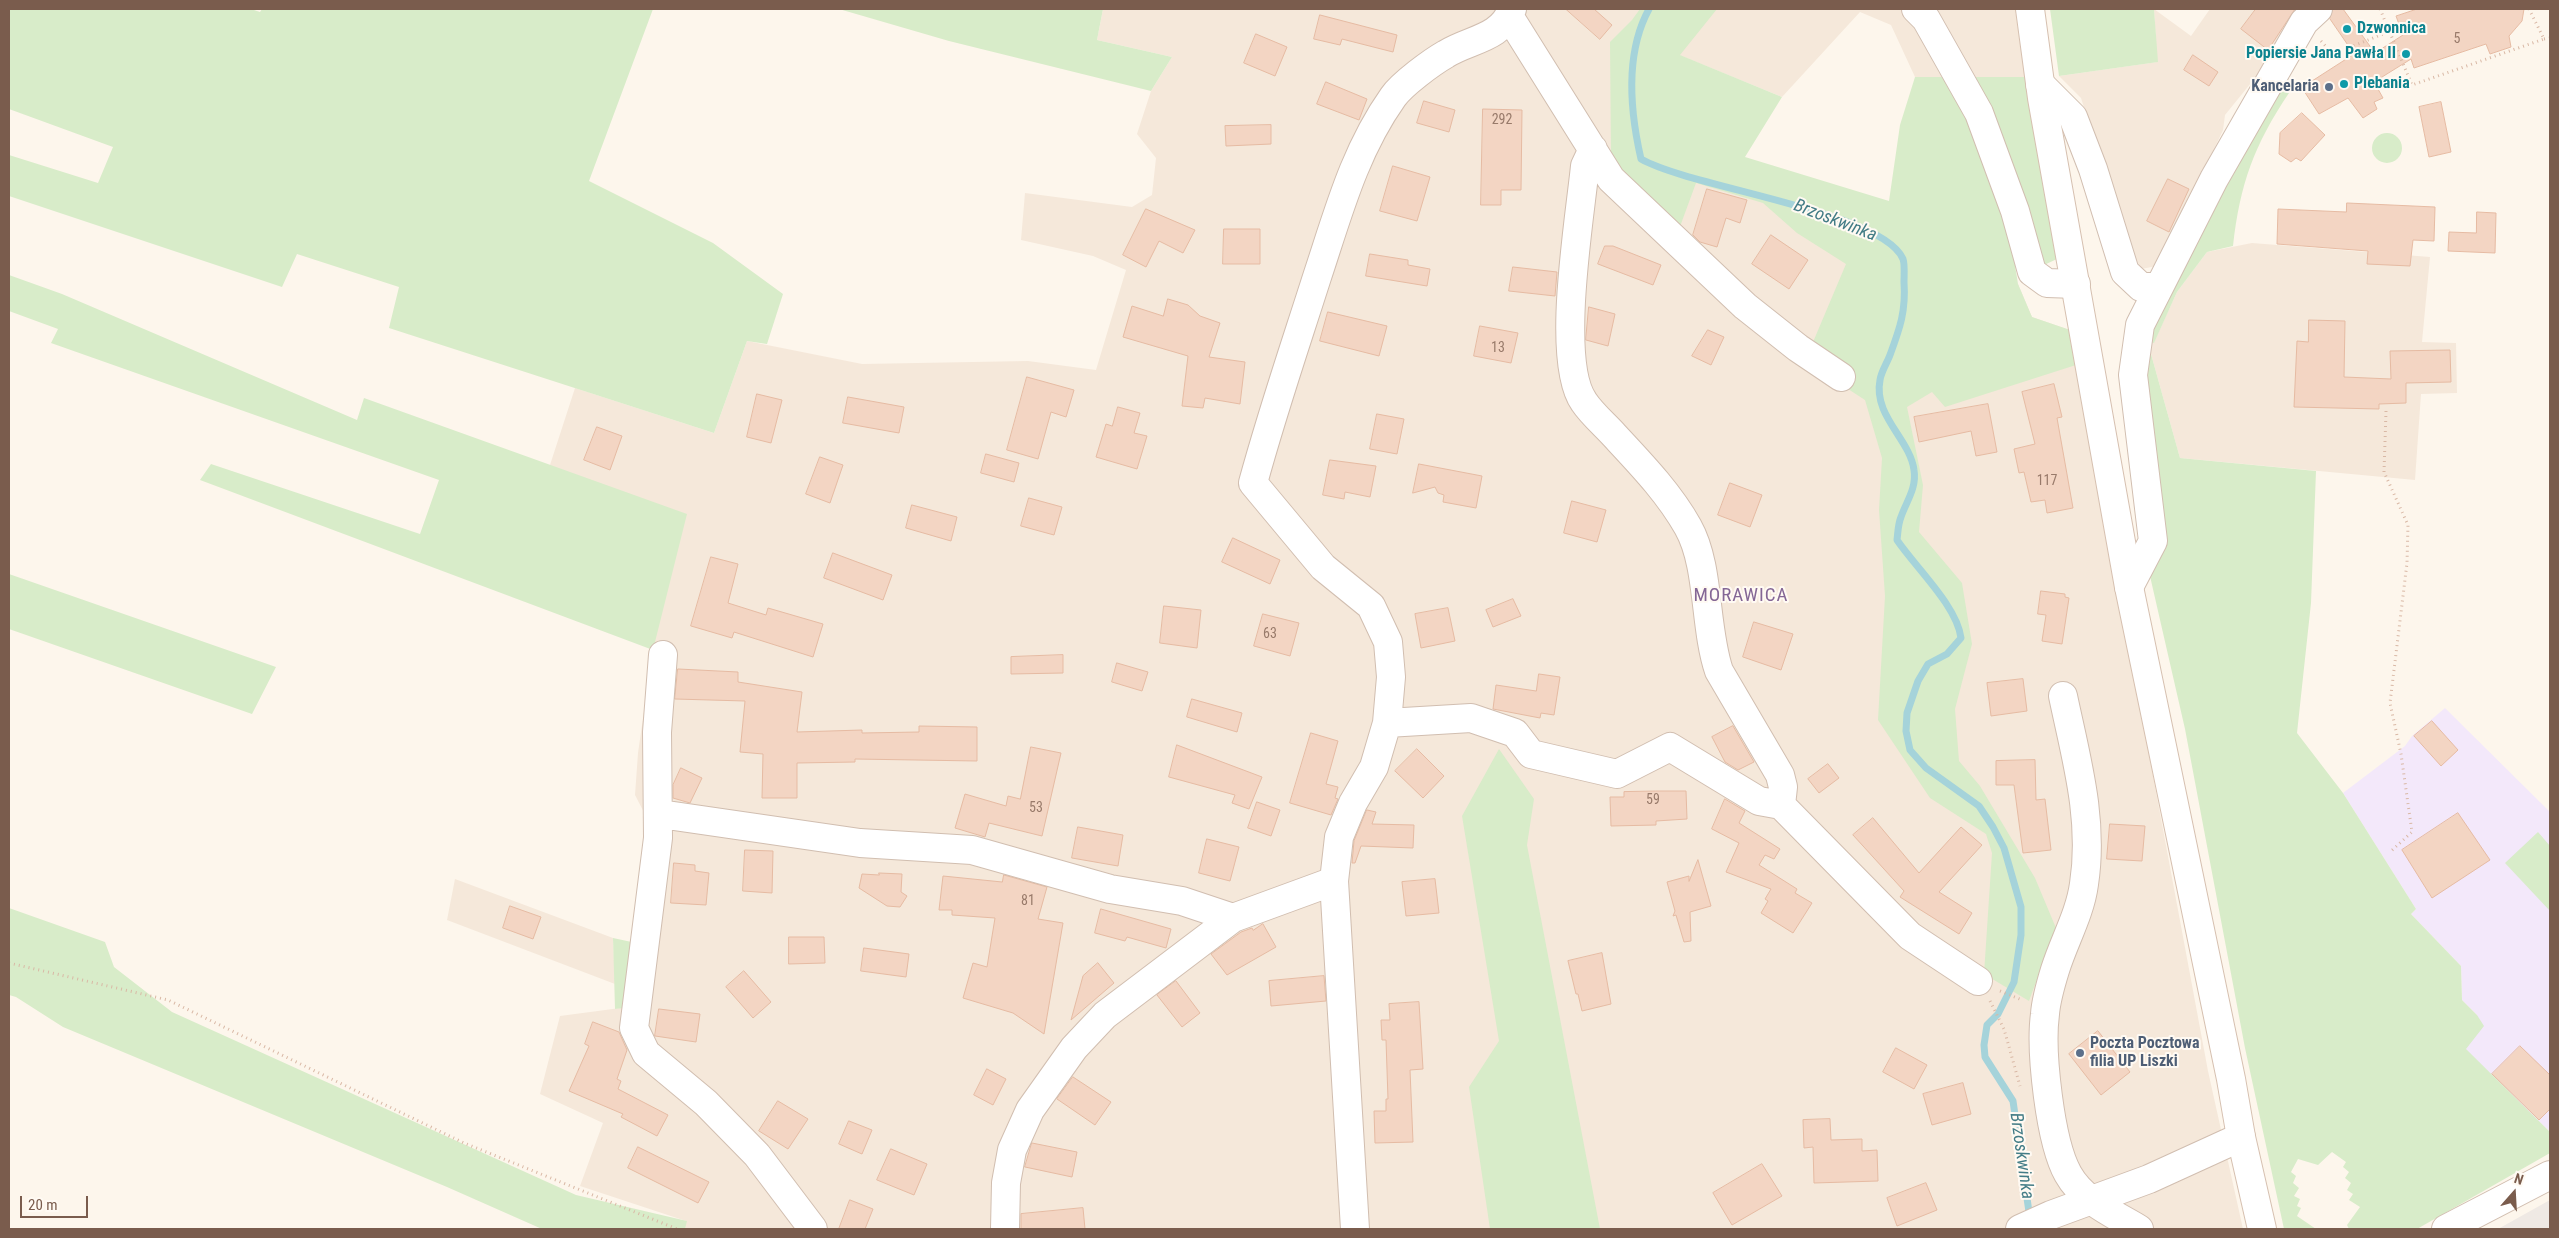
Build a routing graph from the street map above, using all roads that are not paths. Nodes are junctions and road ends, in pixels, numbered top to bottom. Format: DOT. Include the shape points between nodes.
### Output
graph roads {
  1 [pos="1916,9"];
  2 [pos="2030,9"];
  3 [pos="1510,13"];
  4 [pos="2317,22"];
  5 [pos="2040,84"];
  6 [pos="1593,150"];
  7 [pos="2076,284"];
  8 [pos="2159,287"];
  9 [pos="1841,378"];
  10 [pos="2129,587"];
  11 [pos="662,655"];
  12 [pos="2063,696"];
  13 [pos="1387,723"];
  14 [pos="1781,804"];
  15 [pos="660,814"];
  16 [pos="1334,881"];
  17 [pos="1233,918"];
  18 [pos="1988,985"];
  19 [pos="2241,1138"];
  20 [pos="2550,1176"];
  21 [pos="2090,1200"];
  22 [pos="813,1229"];
  23 [pos="1005,1229"];
  24 [pos="1355,1229"];
  25 [pos="2020,1229"];
  26 [pos="2139,1229"];
  27 [pos="2262,1229"];
  28 [pos="2446,1229"];
  1 -- 7 [label="street" via="1926,19 1979,113 2015,211 2032,272 2047,283"];
  2 -- 5 [label="street"];
  3 -- 6 [label="street"];
  3 -- 13 [label="street" via="1490,36 1446,54 1396,93 1362,148 1346,186 1272,414 1254,483 1323,567 1371,606 1388,642 1391,677"];
  4 -- 8 [label="street" via="2304,22 2214,179"];
  5 -- 7 [label="street"];
  5 -- 8 [label="street" via="2073,117 2126,272 2141,287"];
  6 -- 9 [label="street" via="1610,179 1745,306"];
  6 -- 14 [label="street" via="1585,166 1569,327 1574,374 1583,401 1648,472 1688,528 1698,554 1713,653 1720,671 1780,775 1783,787"];
  7 -- 10 [label="street"];
  8 -- 10 [label="street" via="2140,325 2133,375 2153,541"];
  10 -- 19 [label="street"];
  11 -- 15 [label="street" via="657,732"];
  12 -- 21 [label="street" via="2085,798 2088,841 2084,884 2045,1010 2045,1065 2060,1153 2068,1175"];
  13 -- 14 [label="street" via="1471,718 1515,733 1531,754 1618,774 1670,747 1759,801"];
  13 -- 16 [label="street" via="1374,767 1352,803 1339,837"];
  14 -- 18 [label="street" via="1910,936"];
  15 -- 17 [label="street" via="860,843 972,850 1110,889 1182,901"];
  15 -- 22 [label="street" via="634,1028 646,1053 706,1103 757,1155"];
  16 -- 17 [label="street"];
  16 -- 24 [label="street"];
  17 -- 23 [label="street" via="1105,1015 1047,1084 1030,1110 1012,1150 1006,1183"];
  19 -- 21 [label="street" via="2149,1179"];
  19 -- 27 [label="street"];
  20 -- 28 [label="street"];
  21 -- 25 [label="street"];
  21 -- 26 [label="street"];
}
